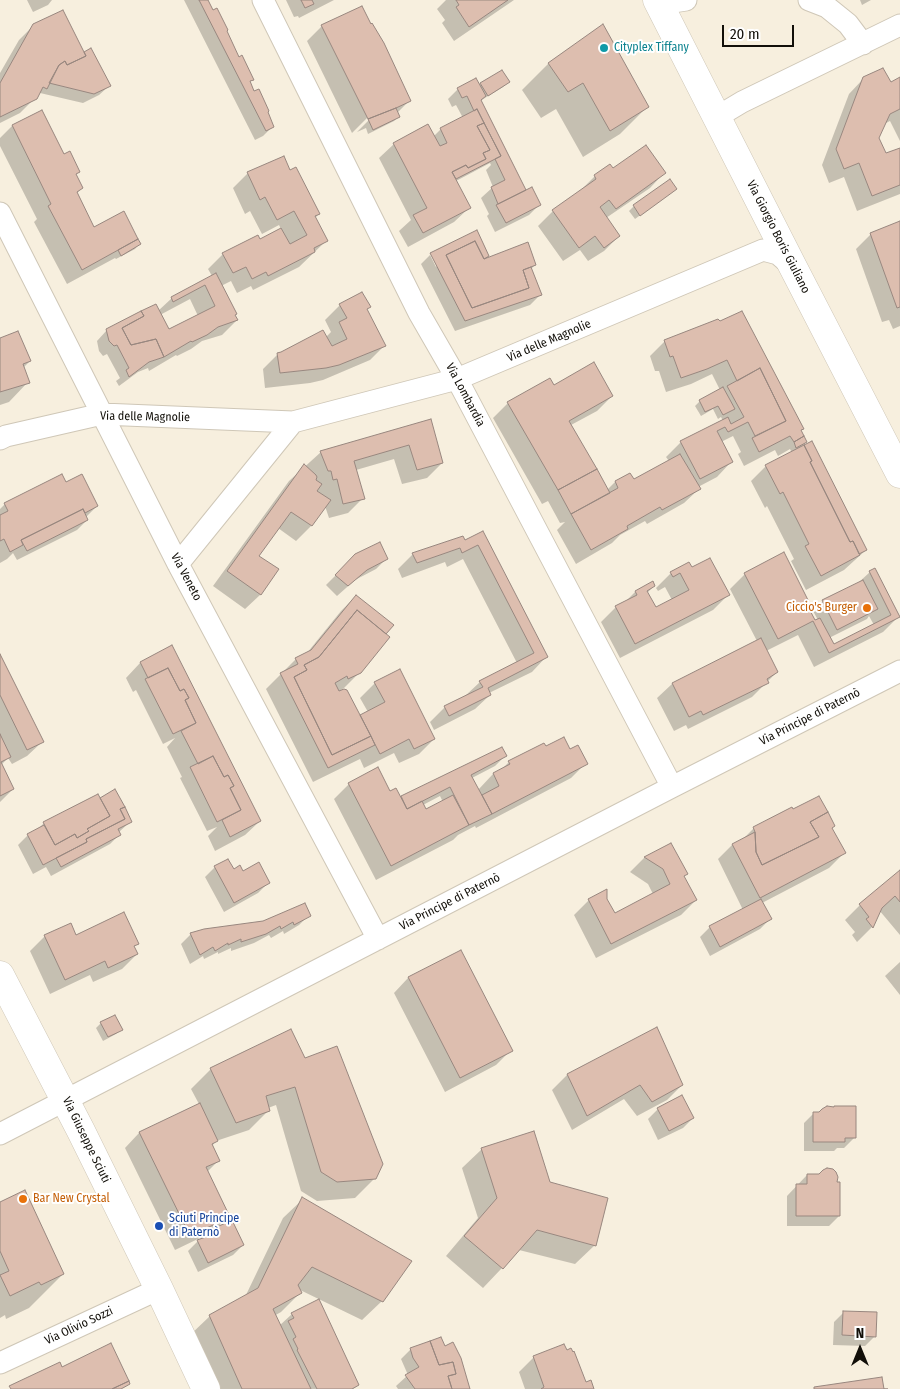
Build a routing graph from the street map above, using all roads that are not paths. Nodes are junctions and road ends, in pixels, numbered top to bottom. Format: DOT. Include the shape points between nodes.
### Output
graph roads {
  1 [pos="263,0"];
  2 [pos="686,0"];
  3 [pos="809,0"];
  4 [pos="659,2"];
  5 [pos="900,25"];
  6 [pos="863,44"];
  7 [pos="717,117"];
  8 [pos="0,212"];
  9 [pos="793,267"];
  10 [pos="457,379"];
  11 [pos="102,414"];
  12 [pos="293,422"];
  13 [pos="0,440"];
  14 [pos="899,471"];
  15 [pos="178,564"];
  16 [pos="900,671"];
  17 [pos="672,787"];
  18 [pos="378,939"];
  19 [pos="0,975"];
  20 [pos="66,1100"];
  21 [pos="0,1134"];
  22 [pos="159,1289"];
  23 [pos="0,1362"];
  24 [pos="206,1389"];
  1 -- 10 [label="street, Via Lombardia" via="419,313"];
  2 -- 4 [label="street"];
  3 -- 6 [label="street" via="827,7 848,24"];
  4 -- 7 [label="street, Via Giorgio Boris Giuliano"];
  5 -- 6 [label="street"];
  6 -- 7 [label="street"];
  7 -- 9 [label="street, Via Giorgio Boris Giuliano"];
  8 -- 11 [label="street, Via Veneto"];
  9 -- 10 [label="street, Via delle Magnolie" via="778,254 763,250"];
  9 -- 14 [label="street, Via Giorgio Boris Giuliano"];
  10 -- 12 [label="street, Via delle Magnolie"];
  10 -- 17 [label="street, Via Lombardia"];
  11 -- 12 [label="street, Via delle Magnolie"];
  11 -- 13 [label="street, Via delle Magnolie"];
  11 -- 15 [label="street, Via Veneto"];
  12 -- 15 [label="street"];
  15 -- 18 [label="street, Via Veneto"];
  16 -- 17 [label="street, Via Principe di Paternò"];
  17 -- 18 [label="street, Via Principe di Paternò"];
  18 -- 20 [label="street, Via Principe di Paternò"];
  19 -- 20 [label="street, Via Giuseppe Sciuti"];
  20 -- 21 [label="street, Via Principe di Paternò"];
  20 -- 22 [label="street, Via Giuseppe Sciuti"];
  22 -- 23 [label="street, Via Olivio Sozzi"];
  22 -- 24 [label="street, Via Giuseppe Sciuti"];
}
